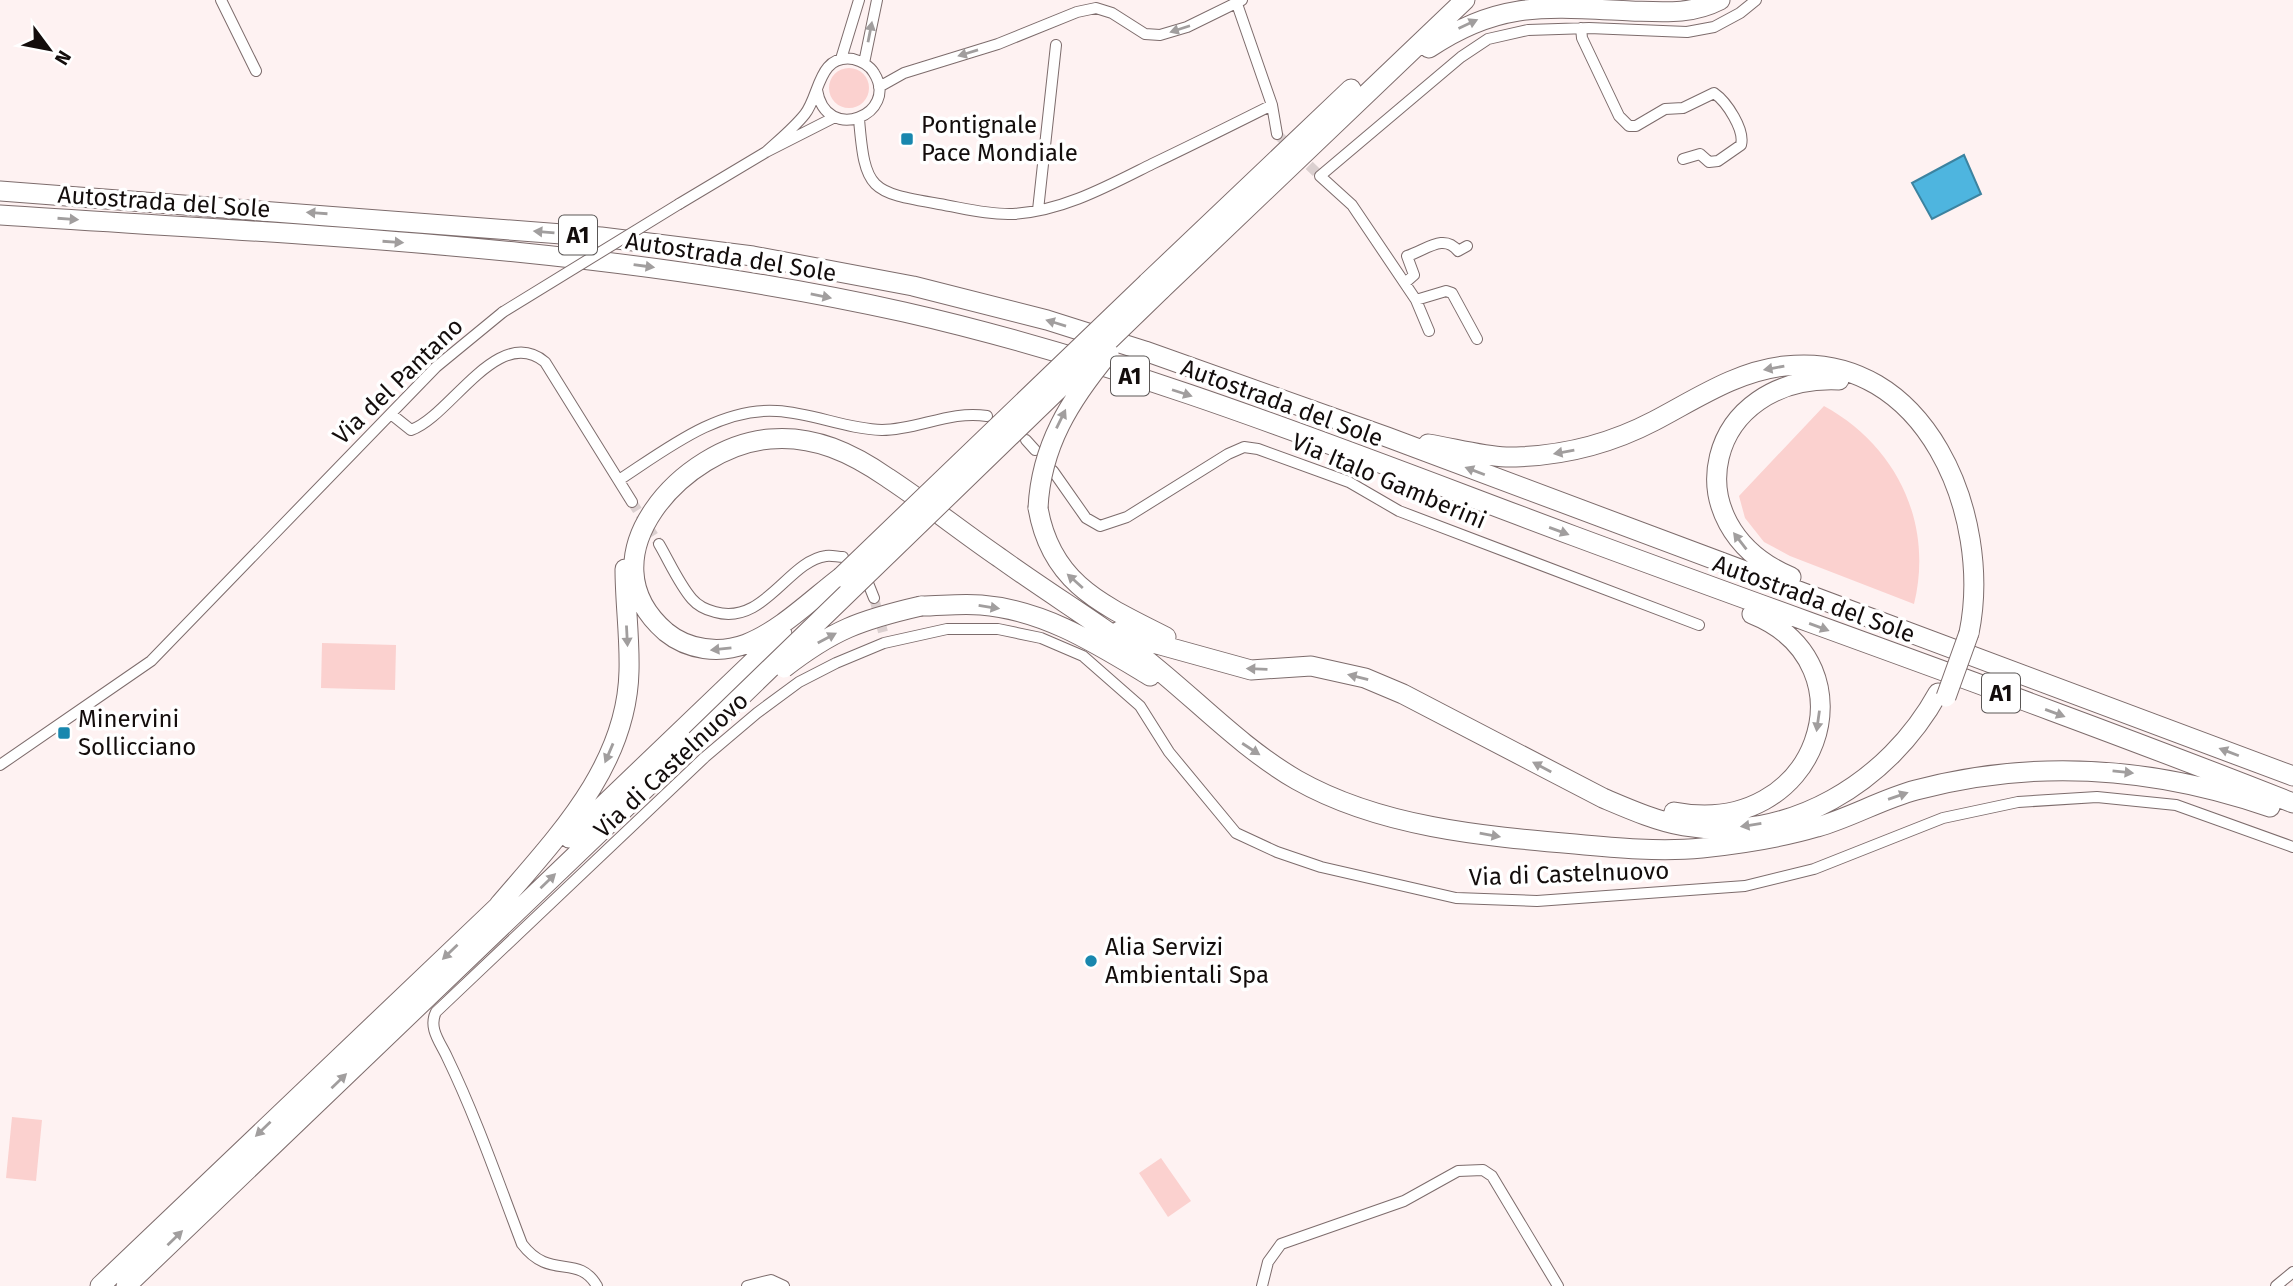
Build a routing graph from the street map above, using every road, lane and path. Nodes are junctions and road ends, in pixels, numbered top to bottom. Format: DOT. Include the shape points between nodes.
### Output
graph roads {
  1 [pos="221,0"];
  2 [pos="859,0"];
  3 [pos="877,0"];
  4 [pos="1447,0"];
  5 [pos="1465,0"];
  6 [pos="1644,0"];
  7 [pos="1692,0"];
  8 [pos="1720,0"];
  9 [pos="1756,0"];
  10 [pos="1239,2"];
  11 [pos="1581,28"];
  12 [pos="1056,45"];
  13 [pos="841,60"];
  14 [pos="864,63"];
  15 [pos="256,71"];
  16 [pos="1389,72"];
  17 [pos="879,87"];
  18 [pos="817,90"];
  19 [pos="1272,105"];
  20 [pos="835,117"];
  21 [pos="859,118"];
  22 [pos="1277,134"];
  23 [pos="766,152"];
  24 [pos="1683,159"];
  25 [pos="0,191"];
  26 [pos="1038,210"];
  27 [pos="0,215"];
  28 [pos="1467,246"];
  29 [pos="1406,282"];
  30 [pos="1154,286"];
  31 [pos="1416,300"];
  32 [pos="1429,331"];
  33 [pos="1477,338"];
  34 [pos="391,414"];
  35 [pos="986,416"];
  36 [pos="1387,437"];
  37 [pos="1026,440"];
  38 [pos="1035,450"];
  39 [pos="1053,471"];
  40 [pos="619,480"];
  41 [pos="632,502"];
  42 [pos="659,544"];
  43 [pos="843,557"];
  44 [pos="841,577"];
  45 [pos="868,583"];
  46 [pos="1709,586"];
  47 [pos="874,598"];
  48 [pos="1856,613"];
  49 [pos="1699,625"];
  50 [pos="1965,632"];
  51 [pos="1204,657"];
  52 [pos="1942,695"];
  53 [pos="1198,705"];
  54 [pos="696,740"];
  55 [pos="0,765"];
  56 [pos="2293,776"];
  57 [pos="1603,798"];
  58 [pos="2293,803"];
  59 [pos="2293,815"];
  60 [pos="1788,834"];
  61 [pos="2293,848"];
  62 [pos="499,905"];
  63 [pos="2293,1272"];
  64 [pos="100,1286"];
  65 [pos="126,1286"];
  66 [pos="597,1286"];
  67 [pos="747,1286"];
  68 [pos="784,1286"];
  69 [pos="1262,1286"];
  70 [pos="1558,1286"];
  71 [pos="2276,1286"];
  1 -- 15 [label="street"];
  2 -- 13 [label="street, Via del Pantano"];
  14 -- 3 [label="street, one-way"];
  4 -- 30 [label="highway"];
  5 -- 16 [label="highway"];
  6 -- 7 [label="highway" via="1653,4"];
  16 -- 8 [label="highway, one-way" via="1453,31 1488,15 1559,8 1685,13"];
  9 -- 11 [label="street" via="1714,27 1687,32"];
  10 -- 17 [label="street, one-way" via="1160,35 1145,34 1112,13 1086,10 904,73"];
  10 -- 19 [label="street"];
  11 -- 24 [label="street" via="1619,116 1629,125 1714,93 1720,97 1741,133 1741,145 1718,161 1709,162 1700,154"];
  11 -- 29 [label="street" via="1518,31 1477,46 1320,176 1352,205"];
  12 -- 26 [label="street"];
  13 -- 14 [label="street"];
  13 -- 18 [label="street, Via del Pantano" via="825,69"];
  14 -- 17 [label="street"];
  16 -- 30 [label="highway"];
  17 -- 21 [label="street" via="874,106"];
  18 -- 20 [label="street" via="824,109"];
  18 -- 23 [label="street, Via del Pantano" via="806,113"];
  19 -- 22 [label="street"];
  19 -- 26 [label="street" via="1105,187"];
  20 -- 21 [label="street, Via del Pantano"];
  20 -- 23 [label="street, Via del Pantano"];
  21 -- 26 [label="street" via="868,177 878,189 990,213"];
  23 -- 34 [label="street, Via del Pantano, bridge" via="503,312 436,367"];
  36 -- 25 [label="highway, Autostrada del Sole / A1, one-way" via="1047,320 913,286 753,256 535,231"];
  27 -- 46 [label="highway, Autostrada del Sole / A1, one-way" via="542,253 754,282 908,313 1177,391"];
  28 -- 29 [label="street" via="1458,251 1453,244 1441,242 1408,256 1414,275"];
  29 -- 31 [label="street"];
  30 -- 44 [label="highway, bridge"];
  51 -- 30 [label="highway, one-way, bridge" via="1131,620 1077,585 1049,550 1038,508 1043,466 1068,407"];
  30 -- 54 [label="highway, bridge"];
  31 -- 32 [label="street"];
  31 -- 33 [label="street" via="1452,293"];
  34 -- 40 [label="street" via="411,430 422,427 501,357 513,352 537,355"];
  34 -- 55 [label="street, Via del Pantano" via="151,661"];
  35 -- 40 [label="street" via="968,413 883,430 775,410 732,416 694,432"];
  48 -- 36 [label="highway, Autostrada del Sole / A1, one-way"];
  50 -- 36 [label="highway, one-way" via="1975,564 1968,520 1952,473 1912,413 1857,376 1798,365 1760,370 1608,441 1562,453 1504,457"];
  37 -- 38 [label="street"];
  39 -- 49 [label="street, Via Italo Gamberini" via="1086,518 1100,526 1127,517 1228,454 1244,447 1258,449 1349,482 1399,511"];
  40 -- 41 [label="street"];
  42 -- 43 [label="street" via="693,600 723,615 756,606 812,562 826,556"];
  44 -- 53 [label="highway, one-way" via="760,638 739,647 710,650 686,644 658,624 638,593 636,551 651,513 681,477 719,453 765,439 834,447 891,479 1135,651"];
  44 -- 62 [label="highway"];
  45 -- 47 [label="street"];
  46 -- 57 [label="highway, one-way" via="1717,600 1769,621 1808,663 1820,701 1819,725 1807,760 1780,792 1758,805 1727,814 1684,814"];
  46 -- 58 [label="highway, Autostrada del Sole / A1, one-way"];
  48 -- 50 [label="highway, one-way" via="1850,599 1757,559 1734,534 1723,512 1716,476 1725,440 1750,406 1788,384 1840,380 1889,404 1913,428 1941,473 1962,537"];
  56 -- 48 [label="highway, Autostrada del Sole / A1, one-way"];
  50 -- 52 [label="highway"];
  57 -- 51 [label="highway, one-way" via="1365,678 1311,666 1251,670"];
  51 -- 62 [label="highway, one-way" via="1135,638 1108,624 862,455 824,438 765,433 726,445 696,459 662,489 640,522 625,568 627,687 617,734 582,806"];
  52 -- 57 [label="highway, one-way" via="1913,735 1879,769 1824,806 1798,815 1743,826 1687,826"];
  52 -- 60 [label="highway" via="1917,744 1886,776 1843,806"];
  54 -- 53 [label="highway, one-way, bridge" via="821,639 868,618 921,606 980,605 1026,613 1073,631"];
  53 -- 60 [label="highway, one-way" via="1241,743 1298,780 1350,804 1423,824 1504,838 1606,847 1697,849"];
  65 -- 54 [label="highway, one-way"];
  60 -- 59 [label="highway, one-way" via="1819,827 1911,791 1967,778 2031,771 2093,769 2153,776"];
  61 -- 66 [label="street, Via di Castelnuovo" via="2176,805 2097,797 2061,799 2018,802 1943,818 1814,869 1745,886 1537,901 1456,898 1321,867 1236,832 1176,761 1140,706 1083,656 1041,638 998,629 947,629 883,637 799,682 746,722 432,1019 522,1244 541,1263 581,1269"];
  62 -- 64 [label="highway, one-way"];
  63 -- 71 [label="street"];
  67 -- 68 [label="street" via="771,1280"];
  69 -- 70 [label="street" via="1268,1262 1280,1244 1404,1201 1458,1171 1472,1169 1492,1176"];
}
